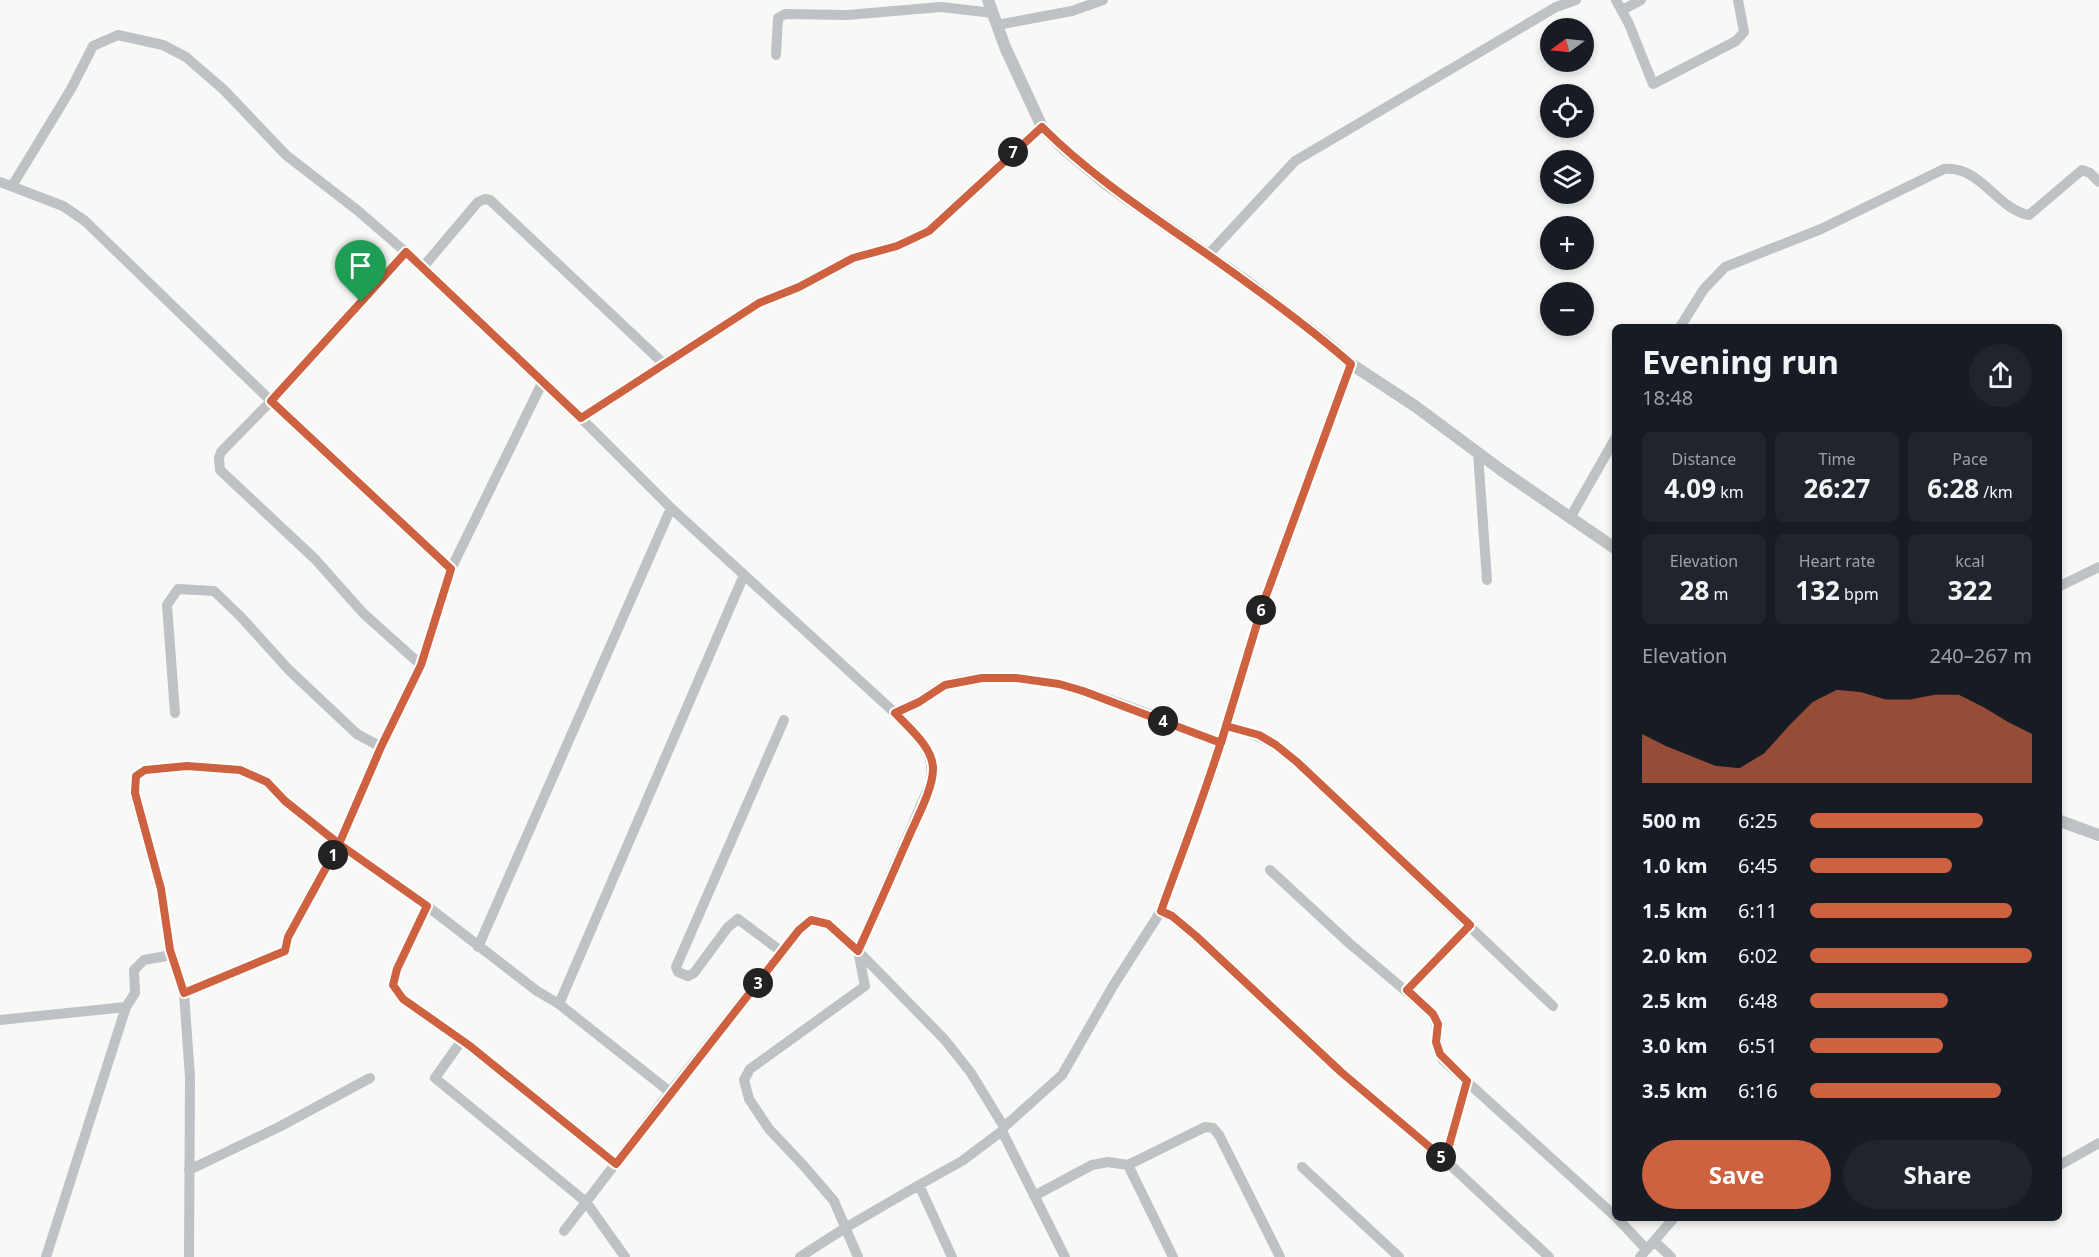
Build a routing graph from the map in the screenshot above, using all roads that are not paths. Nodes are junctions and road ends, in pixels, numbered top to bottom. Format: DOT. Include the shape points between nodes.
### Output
graph roads {
  1 [pos="988,0"];
  2 [pos="1103,0"];
  3 [pos="1576,0"];
  4 [pos="1641,0"];
  5 [pos="1738,0"];
  6 [pos="1619,5"];
  7 [pos="995,19"];
  8 [pos="776,55"];
  9 [pos="1042,127"];
  10 [pos="0,182"];
  11 [pos="2099,182"];
  12 [pos="12,186"];
  13 [pos="406,252"];
  14 [pos="1208,255"];
  15 [pos="423,267"];
  16 [pos="1682,324"];
  17 [pos="664,364"];
  18 [pos="1351,364"];
  19 [pos="543,381"];
  20 [pos="271,401"];
  21 [pos="581,418"];
  22 [pos="1612,444"];
  23 [pos="1478,453"];
  24 [pos="671,508"];
  25 [pos="1570,518"];
  26 [pos="1612,546"];
  27 [pos="2099,567"];
  28 [pos="451,569"];
  29 [pos="744,575"];
  30 [pos="1487,580"];
  31 [pos="2062,585"];
  32 [pos="421,665"];
  33 [pos="175,713"];
  34 [pos="895,713"];
  35 [pos="784,720"];
  36 [pos="1226,726"];
  37 [pos="1221,743"];
  38 [pos="381,747"];
  39 [pos="2062,822"];
  40 [pos="2099,835"];
  41 [pos="339,844"];
  42 [pos="1270,870"];
  43 [pos="427,906"];
  44 [pos="1161,911"];
  45 [pos="1470,925"];
  46 [pos="477,947"];
  47 [pos="170,950"];
  48 [pos="858,951"];
  49 [pos="783,952"];
  50 [pos="1407,990"];
  51 [pos="184,993"];
  52 [pos="559,1004"];
  53 [pos="1553,1006"];
  54 [pos="126,1007"];
  55 [pos="0,1020"];
  56 [pos="462,1040"];
  57 [pos="369,1078"];
  58 [pos="1467,1081"];
  59 [pos="670,1092"];
  60 [pos="1003,1129"];
  61 [pos="2099,1143"];
  62 [pos="1445,1160"];
  63 [pos="616,1164"];
  64 [pos="2062,1164"];
  65 [pos="1128,1165"];
  66 [pos="1302,1167"];
  67 [pos="189,1170"];
  68 [pos="919,1185"];
  69 [pos="1034,1196"];
  70 [pos="586,1202"];
  71 [pos="1612,1213"];
  72 [pos="1620,1221"];
  73 [pos="1671,1221"];
  74 [pos="845,1228"];
  75 [pos="564,1231"];
  76 [pos="1647,1249"];
  77 [pos="46,1257"];
  78 [pos="189,1257"];
  79 [pos="625,1257"];
  80 [pos="800,1257"];
  81 [pos="858,1257"];
  82 [pos="952,1257"];
  83 [pos="1065,1257"];
  84 [pos="1173,1257"];
  85 [pos="1280,1257"];
  86 [pos="1399,1257"];
  87 [pos="1549,1257"];
  88 [pos="1671,1257"];
  1 -- 7 [label="street"];
  2 -- 7 [label="street" via="1072,11"];
  3 -- 14 [label="street" via="1556,7 1295,161"];
  4 -- 6 [label="street"];
  5 -- 6 [label="street" via="1744,32 1736,41 1653,84"];
  7 -- 8 [label="street" via="941,8 847,15 785,14 777,18"];
  7 -- 9 [label="street"];
  9 -- 14 [label="street" via="1106,184"];
  9 -- 17 [label="street" via="929,231 897,246 853,258 759,303"];
  10 -- 12 [label="street"];
  11 -- 16 [label="street" via="2082,170 2029,215 2018,213 1978,179 1956,168 1944,169 1821,229 1725,267 1704,289"];
  12 -- 13 [label="street" via="93,46 118,35 164,45 186,57 224,90 286,155"];
  12 -- 20 [label="street" via="63,206 85,221"];
  13 -- 15 [label="street"];
  13 -- 20 [label="street"];
  14 -- 18 [label="street"];
  15 -- 17 [label="street" via="478,202 490,200"];
  15 -- 19 [label="street"];
  17 -- 21 [label="street"];
  18 -- 23 [label="street"];
  18 -- 36 [label="street" via="1263,604"];
  19 -- 21 [label="street"];
  19 -- 28 [label="street"];
  20 -- 28 [label="street"];
  20 -- 32 [label="street" via="221,452 220,470 315,559 363,614"];
  21 -- 24 [label="street"];
  22 -- 25 [label="street"];
  23 -- 25 [label="street"];
  23 -- 30 [label="street"];
  24 -- 29 [label="street"];
  24 -- 46 [label="street"];
  25 -- 26 [label="street"];
  27 -- 31 [label="street"];
  28 -- 32 [label="street"];
  29 -- 34 [label="street"];
  29 -- 52 [label="street"];
  32 -- 38 [label="street"];
  33 -- 38 [label="street" via="167,605 178,589 214,591 357,734"];
  34 -- 37 [label="street" via="945,685 982,678 1016,678 1083,691"];
  34 -- 48 [label="street" via="930,755 933,769 918,816"];
  35 -- 49 [label="street" via="676,967 688,976 694,973 738,919"];
  36 -- 37 [label="street"];
  36 -- 45 [label="street" via="1259,735 1297,762"];
  37 -- 44 [label="street"];
  38 -- 41 [label="street"];
  39 -- 40 [label="street"];
  41 -- 43 [label="street"];
  41 -- 47 [label="street" via="267,782 240,770 187,766 145,770 136,776 135,793 161,889"];
  41 -- 51 [label="street" via="288,937 285,951"];
  42 -- 50 [label="street"];
  43 -- 46 [label="street"];
  43 -- 56 [label="street" via="393,985 403,999"];
  44 -- 60 [label="street" via="1062,1076"];
  44 -- 62 [label="street" via="1196,936 1341,1072"];
  45 -- 50 [label="street"];
  45 -- 53 [label="street"];
  46 -- 52 [label="street"];
  47 -- 51 [label="street"];
  47 -- 54 [label="street" via="166,956 144,960 134,970 135,993"];
  48 -- 49 [label="street" via="828,924 811,920"];
  48 -- 60 [label="street" via="945,1040 971,1073"];
  48 -- 74 [label="street" via="865,986 750,1069 744,1080 749,1099 769,1129 834,1201"];
  49 -- 59 [label="street"];
  50 -- 58 [label="street" via="1433,1014 1438,1024 1436,1042 1440,1054"];
  51 -- 67 [label="street" via="190,1077"];
  52 -- 59 [label="street"];
  54 -- 55 [label="street"];
  54 -- 77 [label="street"];
  56 -- 63 [label="street"];
  56 -- 70 [label="street" via="435,1078"];
  57 -- 67 [label="street"];
  58 -- 62 [label="street"];
  58 -- 71 [label="street"];
  59 -- 63 [label="street"];
  60 -- 68 [label="street" via="962,1161"];
  60 -- 69 [label="street"];
  61 -- 64 [label="street"];
  62 -- 87 [label="street"];
  63 -- 70 [label="street"];
  65 -- 69 [label="street" via="1092,1165"];
  65 -- 84 [label="street"];
  65 -- 85 [label="street" via="1205,1127 1213,1128"];
  66 -- 86 [label="street"];
  67 -- 78 [label="street"];
  68 -- 74 [label="street"];
  68 -- 82 [label="street"];
  69 -- 83 [label="street"];
  70 -- 75 [label="street"];
  70 -- 79 [label="street"];
  72 -- 76 [label="street"];
  73 -- 76 [label="street"];
  74 -- 80 [label="street"];
  74 -- 81 [label="street"];
  76 -- 88 [label="street"];
}
